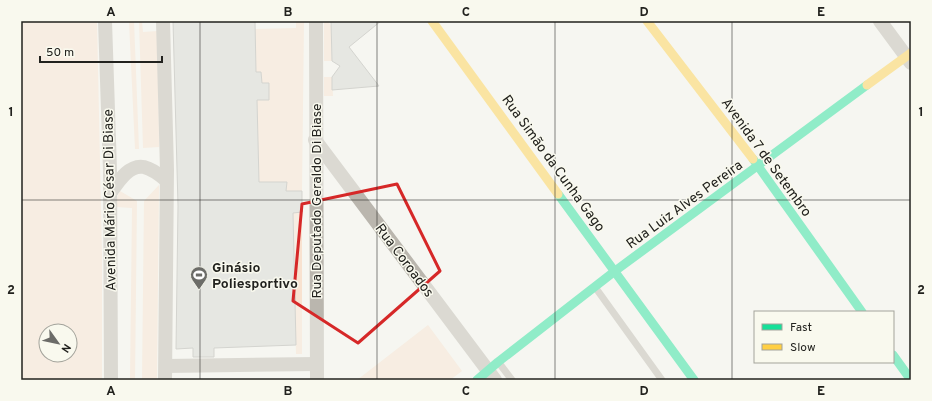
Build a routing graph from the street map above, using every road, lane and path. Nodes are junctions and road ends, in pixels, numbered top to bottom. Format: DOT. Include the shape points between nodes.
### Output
graph roads {
  1 [pos="105,21"];
  2 [pos="163,21"];
  3 [pos="316,21"];
  4 [pos="432,21"];
  5 [pos="647,21"];
  6 [pos="880,21"];
  7 [pos="909,58"];
  8 [pos="315,140"];
  9 [pos="758,167"];
  10 [pos="166,180"];
  11 [pos="110,192"];
  12 [pos="615,271"];
  13 [pos="595,287"];
  14 [pos="861,311"];
  15 [pos="894,356"];
  16 [pos="316,364"];
  17 [pos="494,371"];
  18 [pos="165,373"];
  19 [pos="111,380"];
  20 [pos="317,380"];
  21 [pos="476,380"];
  22 [pos="512,380"];
  23 [pos="662,380"];
  24 [pos="694,380"];
  25 [pos="911,380"];
  1 -- 11 [label="street, Avenida Mário César Di Biase"];
  2 -- 10 [label="street"];
  3 -- 8 [label="street, Rua Deputado Geraldo Di Biase"];
  4 -- 12 [label="street, Rua Simão da Cunha Gago"];
  5 -- 9 [label="street, Avenida 7 de Setembro"];
  6 -- 7 [label="street"];
  7 -- 9 [label="street, Rua Luiz Alves Pereira"];
  8 -- 16 [label="street, Rua Deputado Geraldo Di Biase"];
  8 -- 17 [label="street, Rua Coroados"];
  9 -- 12 [label="street, Rua Luiz Alves Pereira"];
  9 -- 14 [label="street, Avenida 7 de Setembro"];
  10 -- 11 [label="street" via="146,168 136,167 121,178"];
  10 -- 18 [label="street"];
  11 -- 19 [label="street, Avenida Mário César Di Biase"];
  12 -- 13 [label="street, Rua Luiz Alves Pereira"];
  12 -- 24 [label="street, Rua Simão da Cunha Gago"];
  13 -- 17 [label="street, Rua Luiz Alves Pereira"];
  13 -- 23 [label="lane"];
  15 -- 25 [label="street"];
  16 -- 18 [label="street"];
  16 -- 20 [label="street, Rua Deputado Geraldo Di Biase"];
  17 -- 21 [label="street, Rua Luiz Alves Pereira"];
  17 -- 22 [label="lane"];
}
